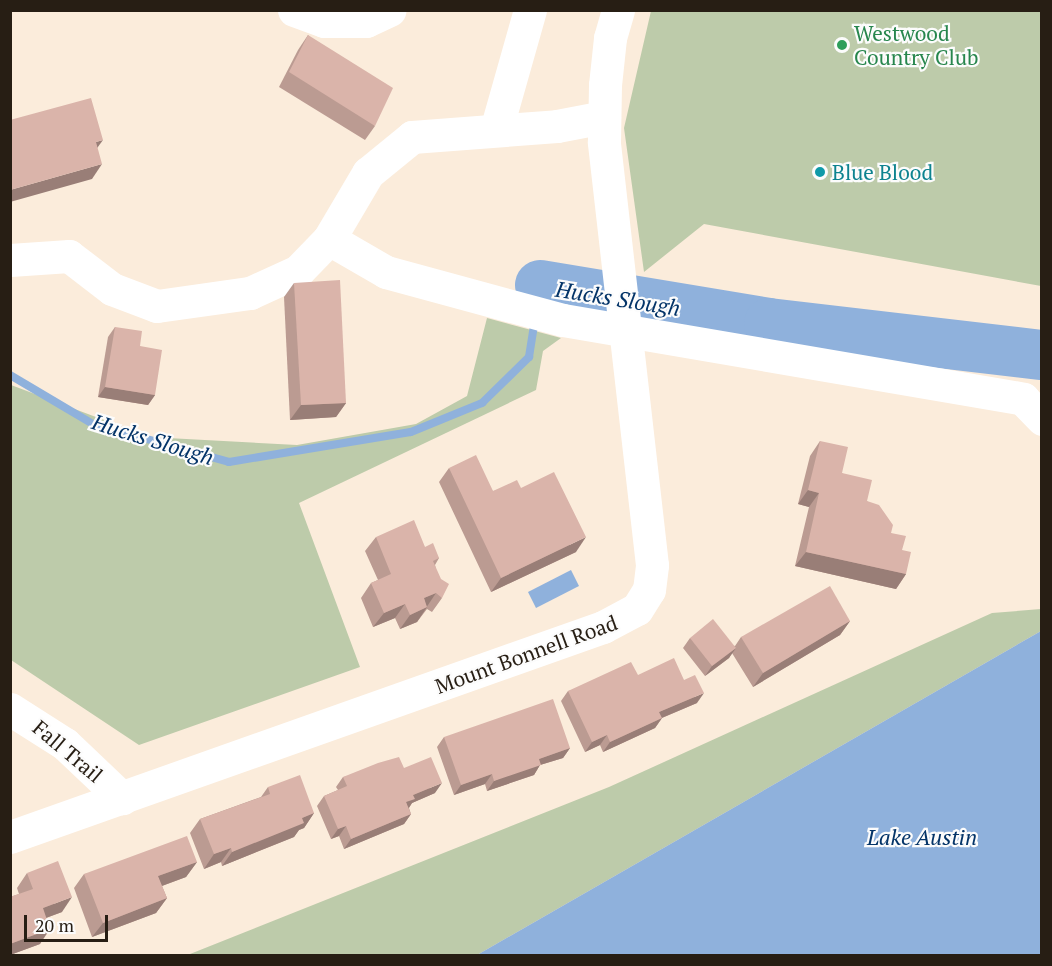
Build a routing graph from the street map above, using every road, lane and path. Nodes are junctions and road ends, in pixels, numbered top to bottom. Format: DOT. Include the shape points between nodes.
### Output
graph roads {
  1 [pos="294,10"];
  2 [pos="390,10"];
  3 [pos="530,10"];
  4 [pos="618,10"];
  5 [pos="604,117"];
  6 [pos="496,130"];
  7 [pos="329,239"];
  8 [pos="10,260"];
  9 [pos="1041,419"];
  10 [pos="10,709"];
  11 [pos="122,798"];
  12 [pos="10,837"];
  1 -- 2 [label="street" via="324,21 366,21"];
  3 -- 6 [label="street"];
  4 -- 5 [label="street, Mount Bonnell Road" via="610,38"];
  5 -- 6 [label="street" via="556,126"];
  5 -- 11 [label="street, Mount Bonnell Road" via="628,375 652,566 649,590 637,609 603,627"];
  6 -- 7 [label="street" via="412,137 368,173"];
  7 -- 8 [label="street" via="298,271 250,293 157,306 112,289 69,256"];
  7 -- 9 [label="street" via="386,272 563,320 1023,399"];
  10 -- 11 [label="street, Fall Trail" via="65,744"];
  11 -- 12 [label="street, Mount Bonnell Road"];
}
